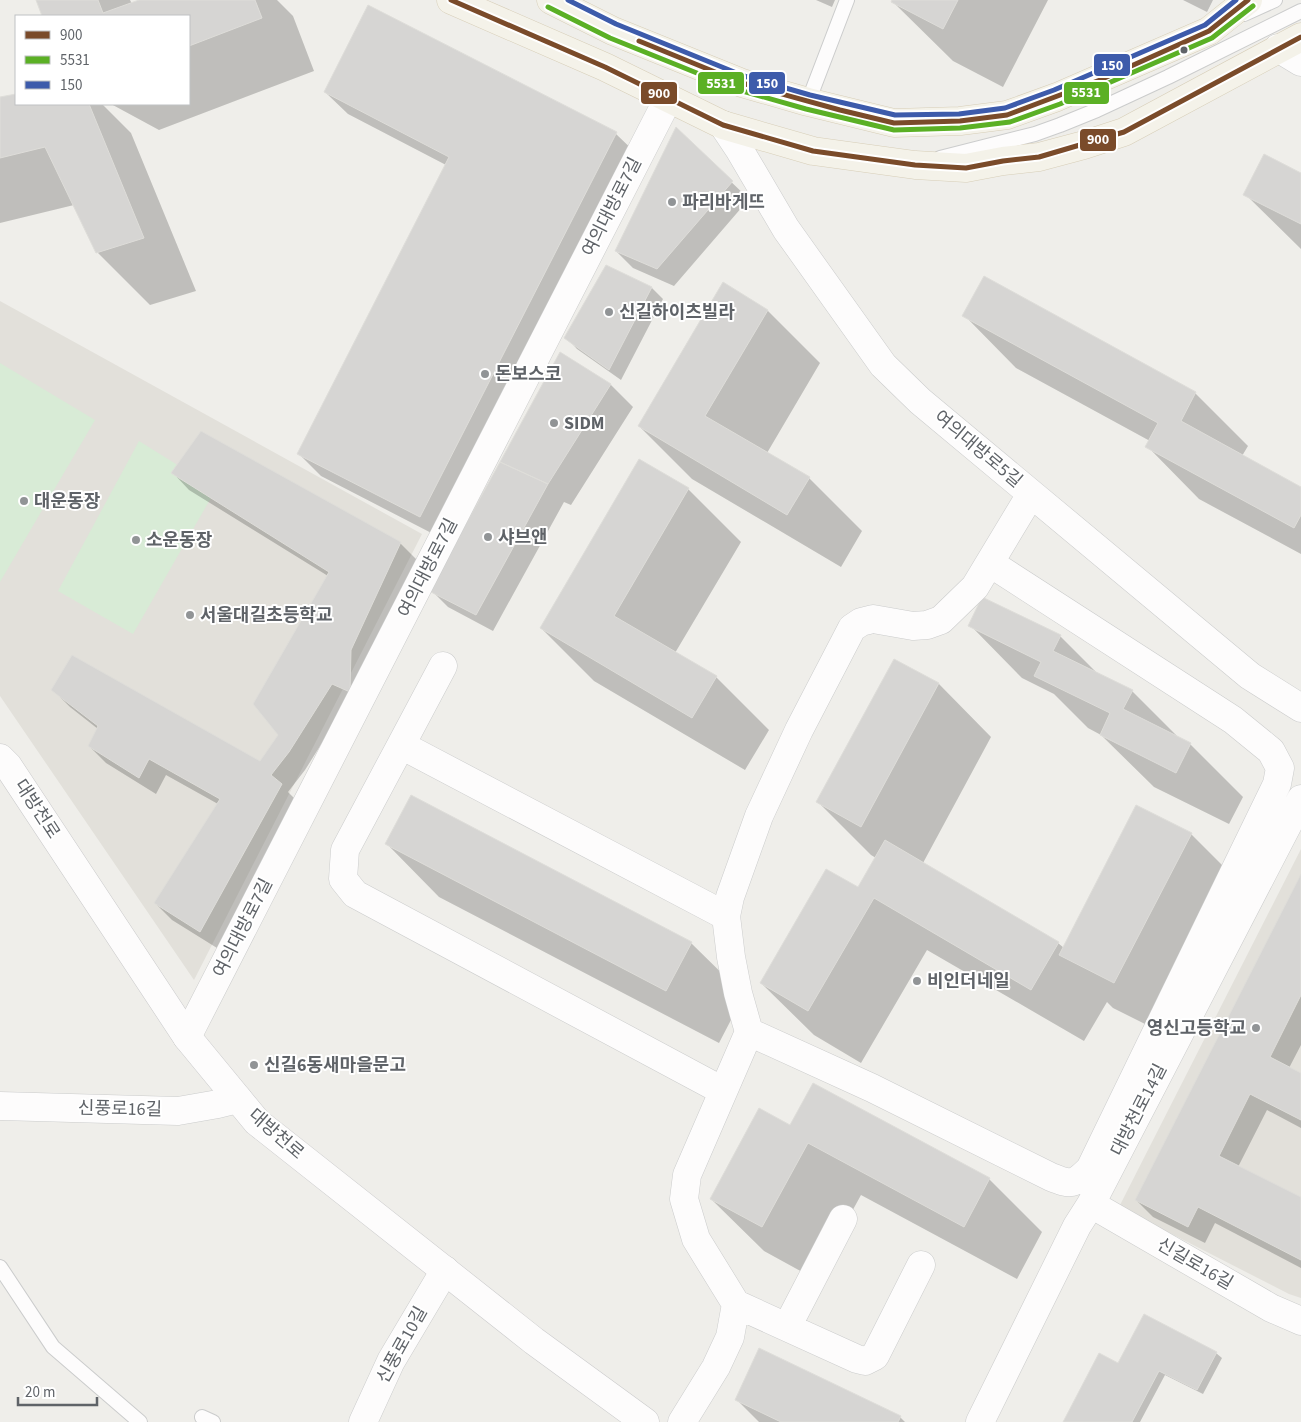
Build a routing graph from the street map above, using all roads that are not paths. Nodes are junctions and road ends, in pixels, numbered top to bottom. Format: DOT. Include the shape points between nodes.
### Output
graph roads {
  1 [pos="451,0"];
  2 [pos="551,0"];
  3 [pos="848,0"];
  4 [pos="1248,0"];
  5 [pos="1275,0"];
  6 [pos="1301,11"];
  7 [pos="1218,25"];
  8 [pos="1293,49"];
  9 [pos="668,98"];
  10 [pos="808,102"];
  11 [pos="723,125"];
  12 [pos="915,165"];
  13 [pos="1031,494"];
  14 [pos="990,563"];
  15 [pos="443,666"];
  16 [pos="1301,708"];
  17 [pos="402,745"];
  18 [pos="0,758"];
  19 [pos="1301,799"];
  20 [pos="726,916"];
  21 [pos="749,1032"];
  22 [pos="187,1037"];
  23 [pos="723,1091"];
  24 [pos="238,1099"];
  25 [pos="0,1106"];
  26 [pos="1090,1204"];
  27 [pos="843,1219"];
  28 [pos="921,1265"];
  29 [pos="0,1267"];
  30 [pos="444,1270"];
  31 [pos="736,1304"];
  32 [pos="1301,1321"];
  33 [pos="787,1327"];
  34 [pos="140,1422"];
  35 [pos="363,1422"];
  36 [pos="644,1422"];
  37 [pos="682,1422"];
  38 [pos="980,1422"];
  1 -- 9 [label="main road"];
  2 -- 10 [label="main road" via="613,31 734,79"];
  3 -- 10 [label="lane"];
  4 -- 7 [label="main road"];
  5 -- 7 [label="lane"];
  6 -- 12 [label="lane" via="1168,77 1060,125"];
  7 -- 10 [label="main road" via="1100,80 1007,114 960,121 894,123"];
  8 -- 12 [label="main road" via="1124,132 1084,145 1039,157 966,168"];
  9 -- 11 [label="main road"];
  9 -- 22 [label="street, 여의대방로7길"];
  11 -- 12 [label="main road" via="813,151"];
  11 -- 13 [label="street, 여의대방로5길" via="786,229 883,365 920,401"];
  13 -- 14 [label="street"];
  13 -- 16 [label="street, 여의대방로5길" via="1250,676"];
  14 -- 20 [label="street" via="975,587 941,620 913,626 873,619 852,628 758,816"];
  14 -- 21 [label="street" via="1233,720 1271,751 1280,768 1277,784 1090,1169 1078,1181 1068,1183 1051,1177 872,1088"];
  15 -- 17 [label="street"];
  17 -- 20 [label="street"];
  17 -- 23 [label="street" via="345,850 343,879 355,894"];
  18 -- 22 [label="street, 대방천로"];
  19 -- 26 [label="street, 대방천로14길"];
  20 -- 21 [label="street" via="738,993"];
  21 -- 23 [label="street"];
  22 -- 24 [label="street, 대방천로"];
  23 -- 31 [label="street" via="687,1174 684,1199 696,1239"];
  24 -- 25 [label="street, 신풍로16길" via="178,1111"];
  24 -- 30 [label="street, 대방천로" via="257,1122"];
  26 -- 32 [label="street, 신길로16길" via="1271,1308"];
  26 -- 38 [label="street, 대방천로14길"];
  27 -- 33 [label="street"];
  28 -- 33 [label="street" via="875,1356 865,1361"];
  29 -- 34 [label="lane" via="53,1347"];
  30 -- 35 [label="street, 신풍로10길" via="390,1361"];
  30 -- 36 [label="street, 대방천로"];
  31 -- 33 [label="street"];
  31 -- 37 [label="street" via="730,1337 716,1367"];
}
